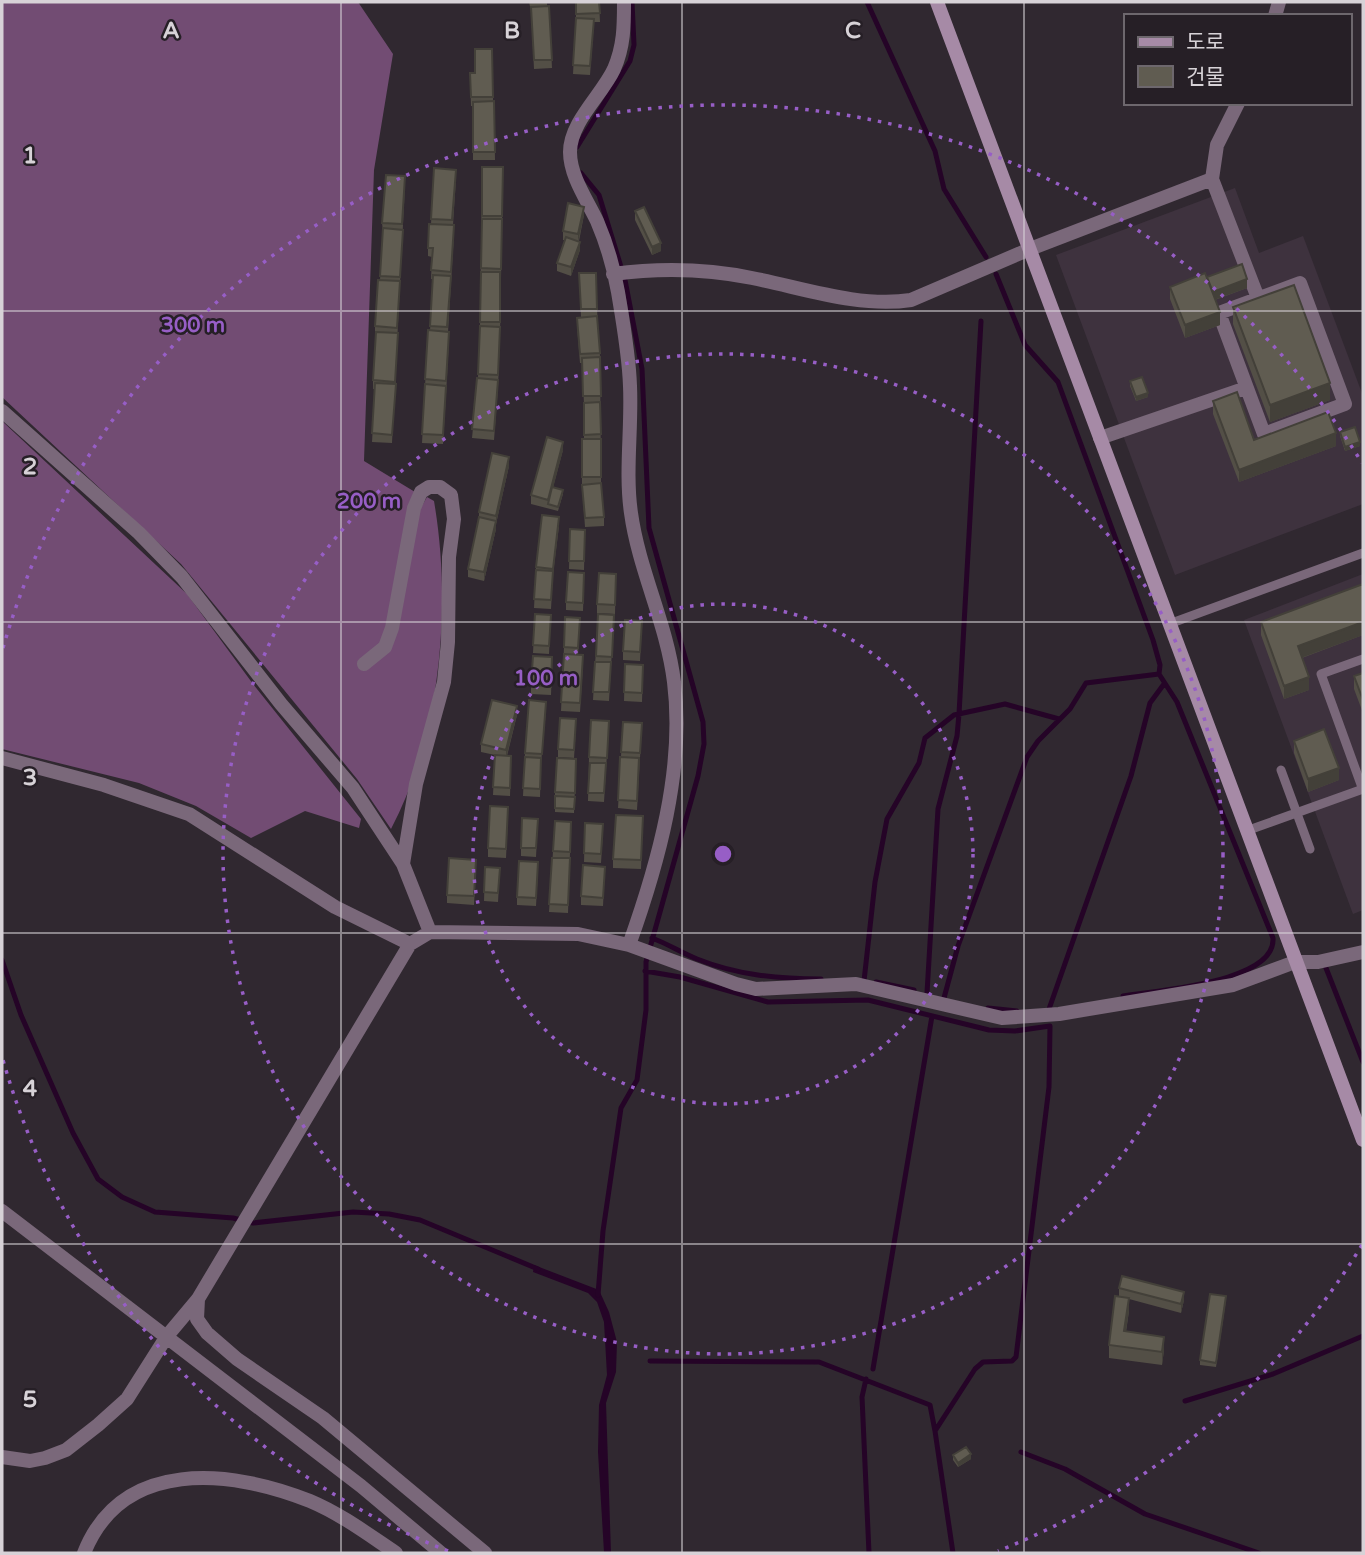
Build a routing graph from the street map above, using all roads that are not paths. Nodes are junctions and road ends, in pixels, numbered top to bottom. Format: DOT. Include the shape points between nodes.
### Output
graph roads {
  1 [pos="624,2"];
  2 [pos="937,2"];
  3 [pos="1237,105"];
  4 [pos="1212,179"];
  5 [pos="1030,249"];
  6 [pos="620,273"];
  7 [pos="1258,298"];
  8 [pos="1247,388"];
  9 [pos="2,411"];
  10 [pos="1100,438"];
  11 [pos="1363,552"];
  12 [pos="1169,624"];
  13 [pos="1363,659"];
  14 [pos="364,664"];
  15 [pos="2,758"];
  16 [pos="1281,770"];
  17 [pos="1363,789"];
  18 [pos="1297,813"];
  19 [pos="1246,831"];
  20 [pos="1310,849"];
  21 [pos="403,864"];
  22 [pos="430,932"];
  23 [pos="410,944"];
  24 [pos="634,948"];
  25 [pos="1363,952"];
  26 [pos="1295,962"];
  27 [pos="1363,1140"];
  28 [pos="2,1211"];
  29 [pos="198,1299"];
  30 [pos="167,1336"];
  31 [pos="2,1457"];
  32 [pos="84,1553"];
  33 [pos="396,1553"];
  34 [pos="442,1553"];
  35 [pos="485,1553"];
  1 -- 6 [label="street" via="625,36 614,69 576,129 570,152 579,186"];
  2 -- 5 [label="street"];
  3 -- 4 [label="street" via="1217,145"];
  4 -- 5 [label="street"];
  4 -- 7 [label="street"];
  5 -- 6 [label="street" via="911,300 892,303 748,277 675,270"];
  5 -- 10 [label="street"];
  6 -- 24 [label="street" via="630,384 631,511 640,565 674,681 677,747"];
  7 -- 8 [label="street" via="1219,313"];
  7 -- 8 [label="street" via="1300,283 1345,404 1264,434"];
  8 -- 10 [label="street"];
  9 -- 21 [label="street" via="182,577 353,788"];
  10 -- 12 [label="street"];
  11 -- 12 [label="lane"];
  12 -- 19 [label="street"];
  13 -- 17 [label="lane" via="1321,674"];
  14 -- 21 [label="street" via="385,647 392,628 414,508 421,492 429,486 440,487 451,495 453,504 448,642 444,682 416,784"];
  15 -- 23 [label="street" via="189,814 324,901"];
  16 -- 18 [label="lane"];
  17 -- 18 [label="lane"];
  18 -- 19 [label="lane"];
  18 -- 20 [label="lane"];
  19 -- 26 [label="street"];
  21 -- 22 [label="street"];
  22 -- 23 [label="street"];
  22 -- 24 [label="street" via="578,934"];
  23 -- 29 [label="street"];
  24 -- 26 [label="street" via="757,989 856,984 1002,1018 1059,1014 1233,985"];
  25 -- 26 [label="street"];
  26 -- 27 [label="street"];
  28 -- 30 [label="street"];
  29 -- 30 [label="street"];
  29 -- 35 [label="street" via="197,1320 207,1333 323,1418"];
  30 -- 31 [label="street" via="127,1399 66,1450 30,1461"];
  30 -- 34 [label="street"];
  32 -- 33 [label="street" via="99,1522 132,1494 155,1483 188,1478 242,1484 310,1502"];
}
